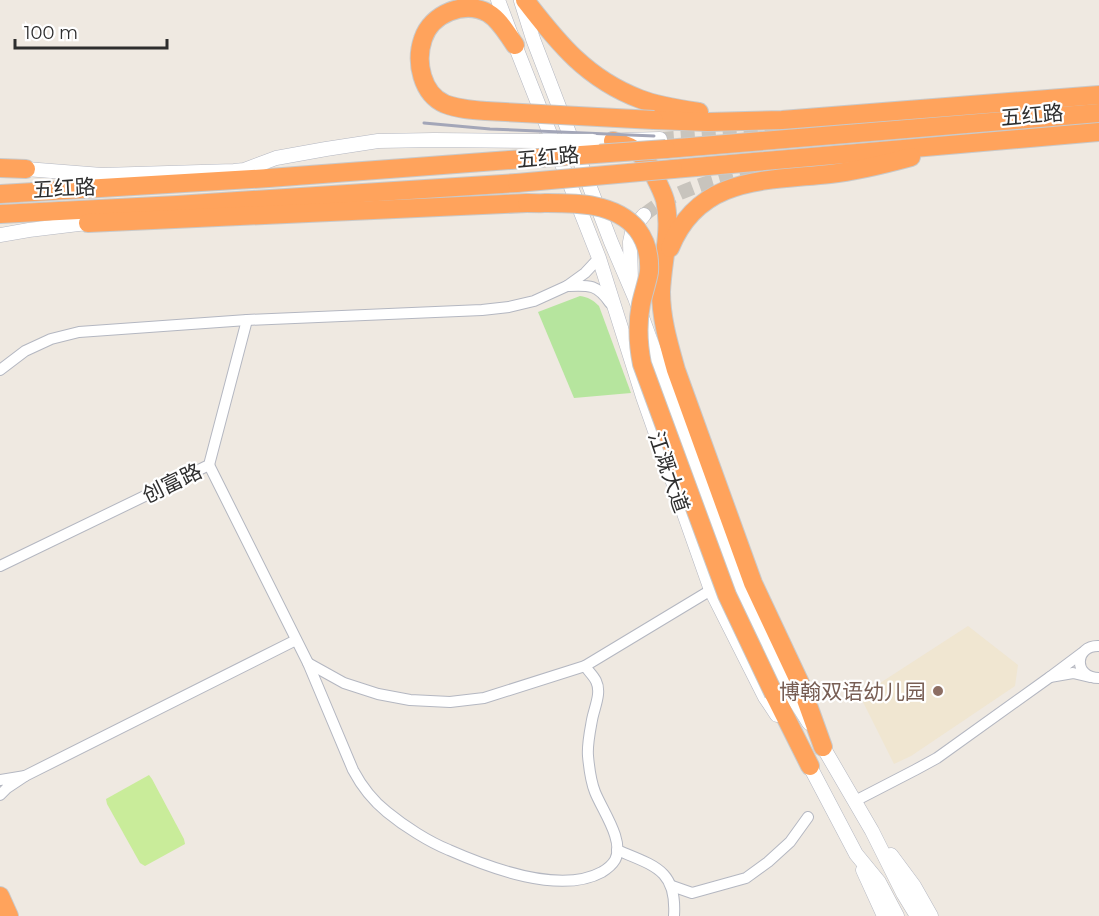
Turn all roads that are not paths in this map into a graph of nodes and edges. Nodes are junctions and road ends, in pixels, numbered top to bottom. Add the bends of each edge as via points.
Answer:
1 (498, 0) edge
2 (523, 0) edge
3 (514, 45) junction
4 (1099, 96) edge
5 (1099, 113) edge
6 (782, 120) junction
7 (1099, 132) edge
8 (613, 141) junction
9 (967, 143) junction
10 (663, 144) junction
11 (0, 168) edge
12 (26, 169) junction
13 (244, 170) junction
14 (0, 172) edge
15 (102, 175) junction
16 (165, 184) junction
17 (0, 194) edge
18 (177, 205) junction
19 (0, 214) edge
20 (257, 215) junction
21 (644, 215) tunnel mouth
22 (28, 221) junction
23 (88, 224) junction
24 (0, 233) edge
25 (599, 258) junction
26 (663, 273) junction
27 (567, 286) junction
28 (632, 292) junction
29 (616, 312) junction
30 (247, 320) junction
31 (0, 370) edge
32 (209, 465) junction
33 (0, 566) edge
34 (711, 590) junction
35 (296, 640) junction
36 (1093, 647) edge
37 (308, 663) junction
38 (585, 666) junction
39 (1050, 677) junction
40 (1096, 678) edge
41 (823, 747) junction
42 (810, 766) junction
43 (25, 776) junction
44 (0, 780) edge
45 (0, 795) edge
46 (855, 801) junction
47 (808, 817) dead end
48 (872, 831) junction
49 (618, 850) junction
50 (856, 854) junction
51 (672, 886) junction
52 (674, 916) edge
53 (884, 916) edge
54 (897, 916) edge
55 (917, 916) edge
56 (931, 916) edge

1 - 3 main road, 江溉大道
2 - 6 highway via 582,66 640,99 713,114
2 - 28 main road, 江溉大道 via 533,39
3 - 6 highway, bridge via 498,20 487,12 458,9 431,25 423,39 422,76 428,90 443,103 462,109 708,122
3 - 25 main road, 江溉大道
4 - 6 highway
5 - 10 highway, 五红路
7 - 9 highway, 五红路
8 - 10 main road
8 - 13 main road, bridge via 378,141 276,158
8 - 26 highway via 643,155 665,198
9 - 18 highway, 五红路, bridge via 517,183
9 - 26 highway via 876,166 770,178 726,190 703,203 679,228
10 - 16 highway, 五红路, bridge via 510,160
11 - 12 highway
12 - 14 main road
12 - 15 main road
13 - 15 main road
13 - 16 highway
15 - 16 highway
16 - 17 highway, 五红路
18 - 20 highway
18 - 22 highway, 五红路
18 - 23 main road
19 - 22 highway, 五红路
20 - 23 highway
20 - 42 highway, bridge via 527,203 592,206 607,209 632,223 649,256 638,339 642,364 727,596
21 - 28 main road via 633,228 630,242
22 - 23 main road
22 - 24 main road
25 - 27 street
25 - 29 main road, 江溉大道
26 - 41 highway via 663,318 676,370 753,583 800,683
27 - 29 street via 596,287
27 - 30 street via 534,301 482,310
28 - 41 main road, 江溉大道 via 742,591 788,689
29 - 34 main road, 江溉大道
30 - 31 street via 79,332 25,351
30 - 32 street, 创富路
32 - 33 street, 创富路
32 - 35 street
34 - 38 street
34 - 42 main road, 江溉大道 via 765,697
35 - 37 street
35 - 43 street
36 - 39 street
36 - 40 street via 1080,664 1085,674
37 - 38 street via 345,683 378,694 450,702 484,698
37 - 49 street via 361,785 404,825 447,849 512,873 545,880 593,877 608,869
38 - 49 street via 597,682 588,755 594,790
39 - 40 street via 1073,673
39 - 46 street via 937,758
41 - 46 main road, 江溉大道
42 - 50 main road, 江溉大道
43 - 44 street
43 - 45 street
46 - 48 main road, 江溉大道
47 - 51 street via 790,842 746,878 692,893
48 - 55 main road, 江溉大道
48 - 56 main road via 914,886
49 - 51 street via 664,874
50 - 53 main road
50 - 54 main road, 江溉大道 via 879,882
51 - 52 street

